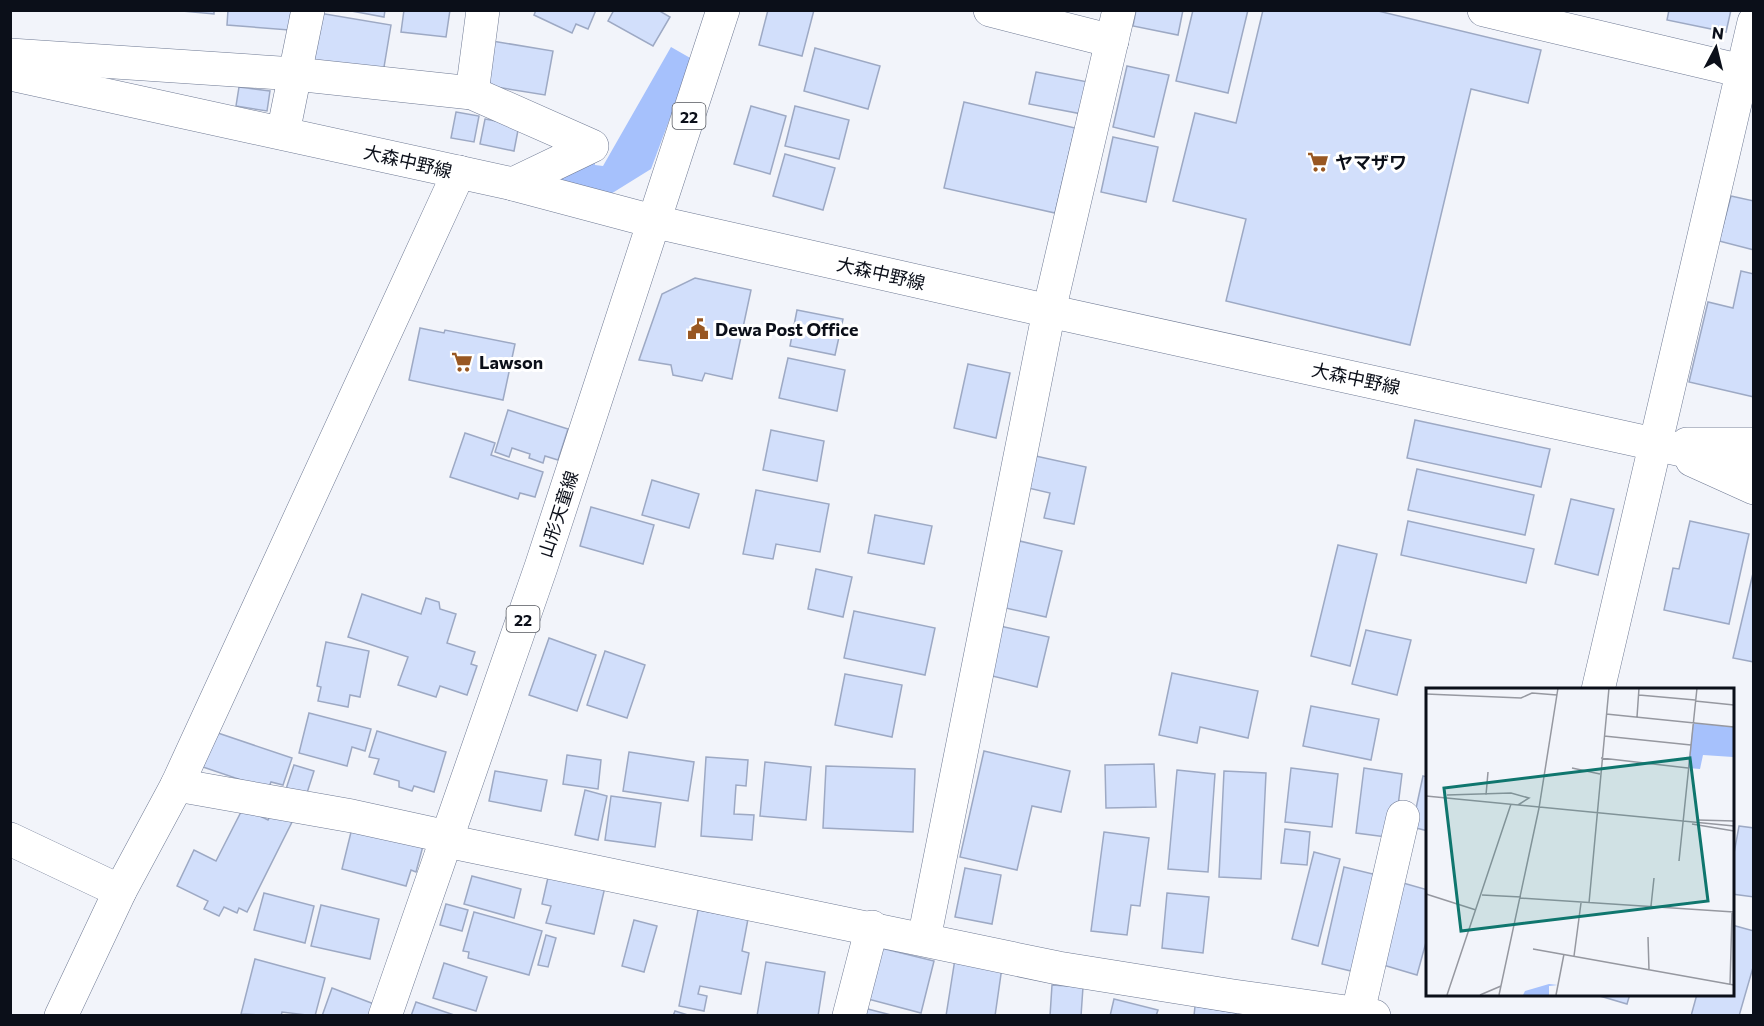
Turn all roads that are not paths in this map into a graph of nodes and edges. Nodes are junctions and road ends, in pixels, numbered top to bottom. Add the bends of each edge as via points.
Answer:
1 (308, 10) edge
2 (483, 10) edge
3 (723, 10) edge
4 (990, 10) edge
5 (1484, 10) edge
6 (1754, 22) edge
7 (1115, 26) edge
8 (10, 55) edge
9 (1742, 71) junction
10 (10, 74) edge
11 (295, 74) junction
12 (472, 93) junction
13 (283, 133) junction
14 (459, 172) junction
15 (513, 184) junction
16 (656, 222) junction
17 (1049, 311) junction
18 (1655, 443) junction
19 (1754, 444) edge
20 (1754, 466) edge
21 (1754, 488) edge
22 (1598, 688) edge
23 (177, 785) junction
24 (1403, 817) dead end
25 (10, 839) edge
26 (447, 839) junction
27 (120, 891) junction
28 (872, 927) junction
29 (924, 939) junction
30 (1366, 1014) edge
31 (61, 1016) edge
32 (385, 1016) edge
33 (849, 1016) edge

1 - 11 street
2 - 12 street
3 - 16 street, 山形天童線 / 22
4 - 7 street
5 - 9 street
6 - 9 street
7 - 17 street
8 - 11 street
9 - 18 street
10 - 13 street, 大森中野線
11 - 12 street
11 - 13 street
12 - 15 street via 592,146
13 - 14 street, 大森中野線
14 - 15 street, 大森中野線
14 - 23 street
15 - 16 street, 大森中野線
16 - 17 street, 大森中野線
16 - 26 street, 山形天童線 / 22
17 - 18 street, 大森中野線
17 - 29 street
18 - 19 street
18 - 20 street, 大森中野線
18 - 21 street
18 - 22 street
23 - 26 street via 352,816
23 - 27 street
24 - 30 street
25 - 27 street
26 - 28 street
26 - 32 street, 山形天童線 / 22
27 - 31 street
28 - 29 street
28 - 33 street
29 - 30 street via 1058,968

